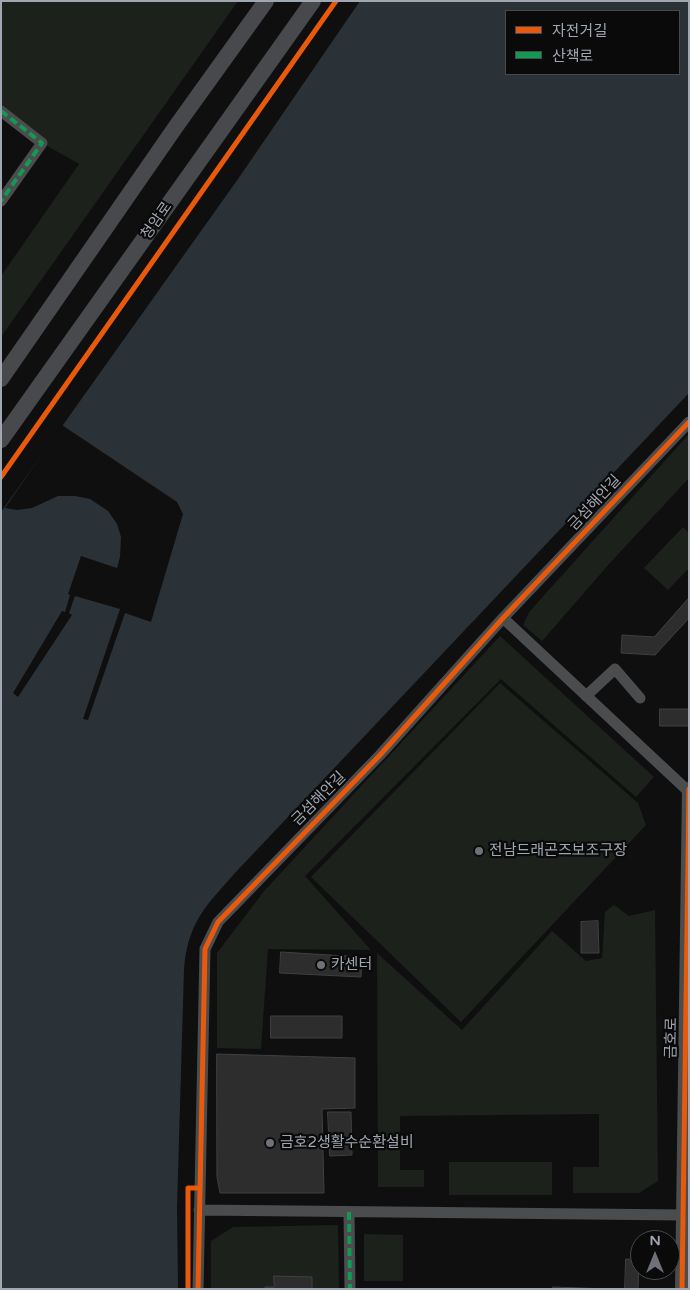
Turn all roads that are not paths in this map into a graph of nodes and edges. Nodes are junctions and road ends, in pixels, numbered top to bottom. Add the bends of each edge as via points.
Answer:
1 (266, 1) edge
2 (313, 1) edge
3 (1, 111) edge
4 (2, 200) edge
5 (1, 379) edge
6 (689, 422) edge
7 (1, 440) edge
8 (503, 618) junction
9 (586, 696) junction
10 (640, 698) dead end
11 (688, 789) edge
12 (687, 1034) edge
13 (199, 1210) junction
14 (349, 1212) junction
15 (683, 1215) junction
16 (198, 1289) edge
17 (350, 1289) edge
18 (682, 1289) edge

1 - 5 main road
2 - 7 main road, 청암로
3 - 4 street via 42,143
6 - 8 street, 금섬해안길
8 - 9 street
8 - 13 street, 금섬해안길 via 380,755 218,922 205,949
9 - 10 street via 615,669
9 - 11 street
11 - 12 street, 금호로
12 - 15 street, 금호로
13 - 14 street
13 - 16 street, 금섬해안길
14 - 15 street
14 - 17 street
15 - 18 street, 금호로

